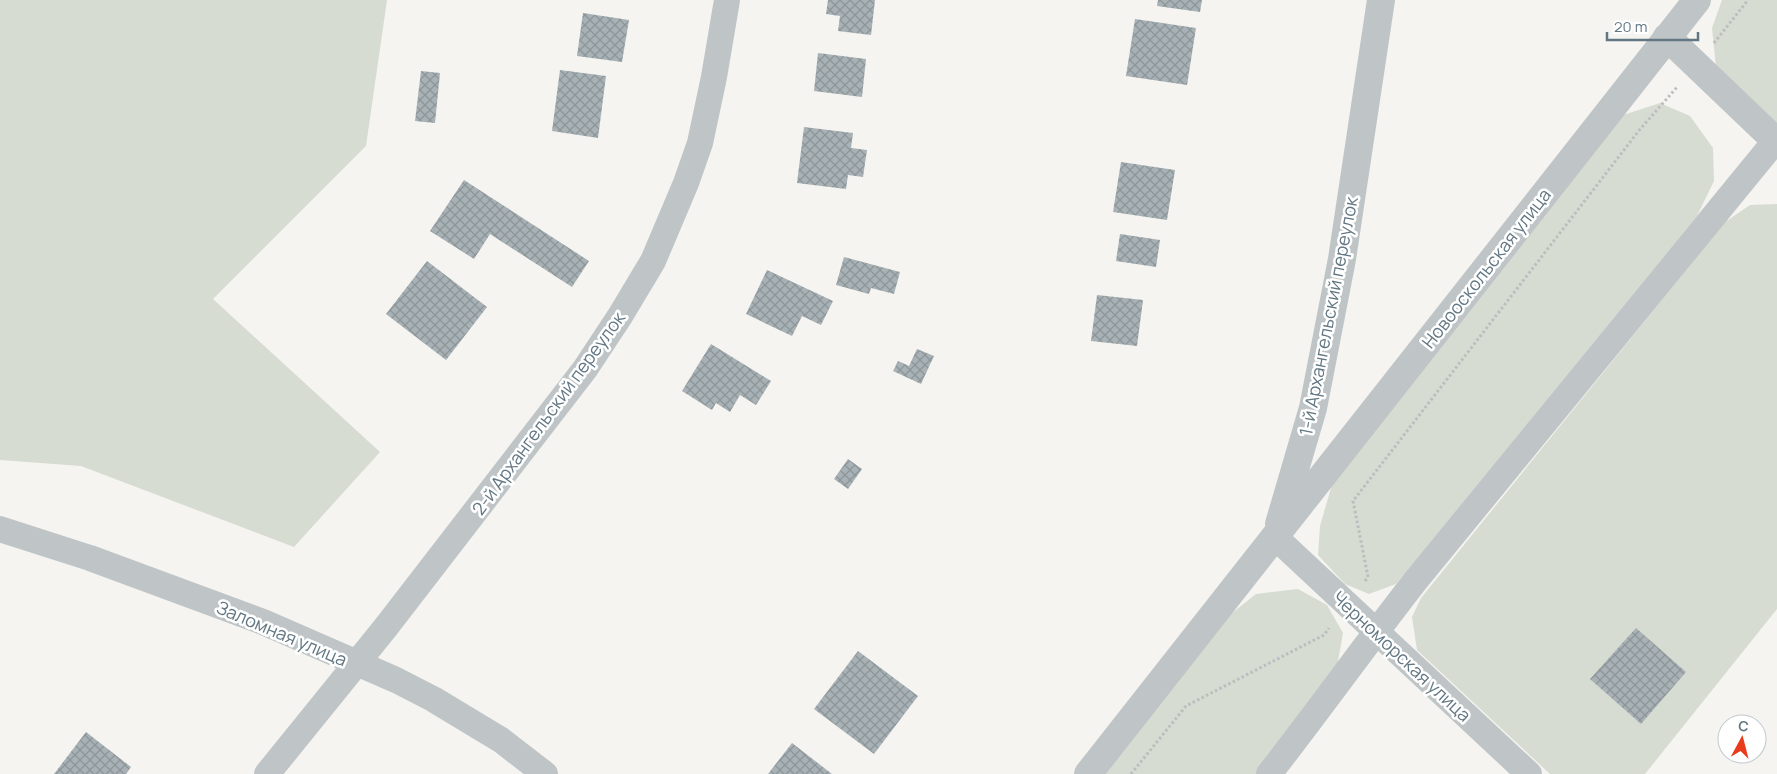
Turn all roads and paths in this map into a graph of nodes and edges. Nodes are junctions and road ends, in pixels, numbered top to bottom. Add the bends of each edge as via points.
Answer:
1 (727, 0) edge
2 (1381, 0) edge
3 (1697, 0) edge
4 (1748, 0) edge
5 (1667, 37) junction
6 (1697, 65) junction
7 (1776, 141) edge
8 (0, 529) edge
9 (1275, 537) junction
10 (1362, 584) dead end
11 (1335, 621) dead end
12 (1376, 631) junction
13 (357, 664) junction
14 (267, 774) edge
15 (545, 774) edge
16 (1088, 774) edge
17 (1131, 774) edge
18 (1269, 774) edge
19 (1530, 774) edge

1 - 13 street, 2-й Архангельский переулок via 700,143 654,262 585,369
2 - 9 street, 1-й Архангельский переулок via 1342,258 1313,408
3 - 5 street, Новооскольская улица
4 - 6 path
5 - 6 street
5 - 9 street, Новооскольская улица
6 - 7 street
6 - 10 path via 1641,128 1353,502 1368,577
7 - 12 street
8 - 13 street, Заломная улица via 90,558 263,622
9 - 12 street, Черноморская улица
9 - 16 street, 1-й Архангельский переулок
11 - 17 path via 1324,635 1186,706
12 - 18 street
12 - 19 street, Черноморская улица
13 - 14 street, 2-й Архангельский переулок
13 - 15 street, Заломная улица via 433,699 501,740

